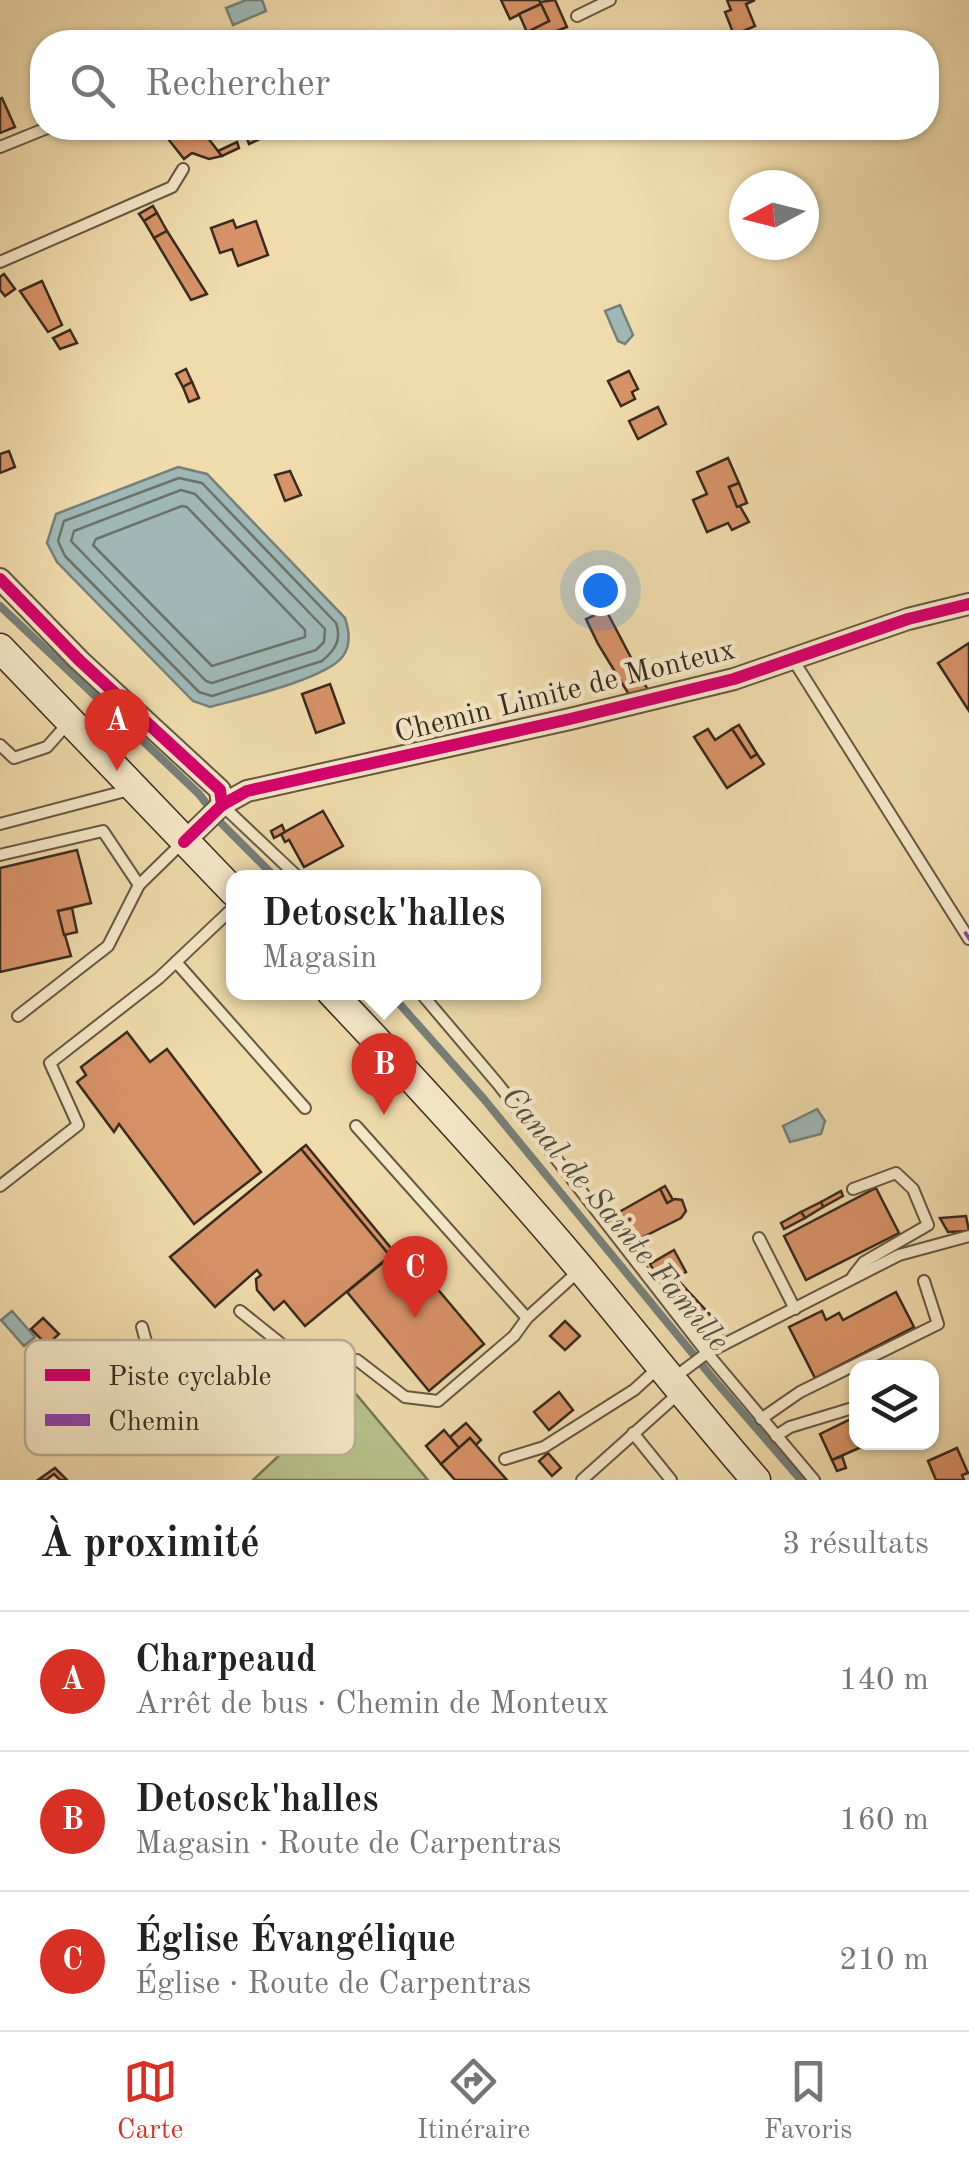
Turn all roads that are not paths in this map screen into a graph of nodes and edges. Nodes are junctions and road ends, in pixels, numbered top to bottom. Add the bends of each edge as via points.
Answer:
1 (610, 0) edge
2 (577, 16) dead end
3 (30, 135) edge
4 (0, 147) edge
5 (183, 170) dead end
6 (0, 262) edge
7 (0, 579) edge
8 (969, 604) edge
9 (0, 648) edge
10 (792, 658) junction
11 (70, 722) junction
12 (0, 745) edge
13 (134, 788) junction
14 (222, 805) junction
15 (0, 824) edge
16 (184, 842) junction
17 (0, 855) edge
18 (290, 870) edge
19 (226, 884) edge
20 (139, 885) junction
21 (226, 915) edge
22 (969, 939) edge
23 (176, 962) junction
24 (339, 1000) edge
25 (427, 1000) edge
26 (18, 1016) dead end
27 (305, 1108) dead end
28 (356, 1126) dead end
29 (0, 1186) edge
30 (853, 1189) dead end
31 (969, 1236) edge
32 (759, 1238) dead end
33 (581, 1269) junction
34 (849, 1281) junction
35 (924, 1281) dead end
36 (794, 1309) junction
37 (240, 1311) dead end
38 (527, 1318) junction
39 (142, 1326) dead end
40 (146, 1340) edge
41 (276, 1340) edge
42 (706, 1354) junction
43 (355, 1360) edge
44 (670, 1380) junction
45 (849, 1409) edge
46 (761, 1418) junction
47 (633, 1433) junction
48 (776, 1436) junction
49 (505, 1458) dead end
50 (582, 1480) edge
51 (672, 1480) edge
52 (756, 1480) edge
53 (814, 1480) edge

1 - 2 lane
3 - 4 lane
5 - 6 lane via 172,187
7 - 14 street via 220,790
8 - 10 street, Chemin Limite de Monteux
9 - 11 main road
10 - 14 street, Chemin Limite de Monteux via 570,719 247,792
10 - 22 lane
11 - 12 lane via 47,747 14,758
11 - 13 main road
13 - 15 lane
13 - 16 main road
14 - 16 street, Chemin Limite de Monteux
14 - 18 lane
16 - 19 main road
16 - 20 lane
17 - 20 lane via 103,831
20 - 26 lane via 108,946
21 - 23 lane
23 - 27 lane
23 - 29 lane via 50,1063 78,1125
24 - 33 main road
25 - 42 lane
28 - 38 lane
30 - 34 lane via 896,1173 913,1189 928,1224 864,1262
31 - 34 lane via 899,1255
32 - 36 lane
33 - 38 lane
33 - 44 main road
34 - 36 lane
35 - 46 lane via 938,1324
36 - 42 lane
37 - 41 lane
38 - 43 lane via 438,1401 404,1397
39 - 40 lane
42 - 44 lane
42 - 46 lane
44 - 47 lane
44 - 49 lane via 634,1390 544,1447
44 - 52 main road
45 - 48 lane
46 - 48 lane
47 - 50 lane
47 - 51 lane
48 - 53 lane

